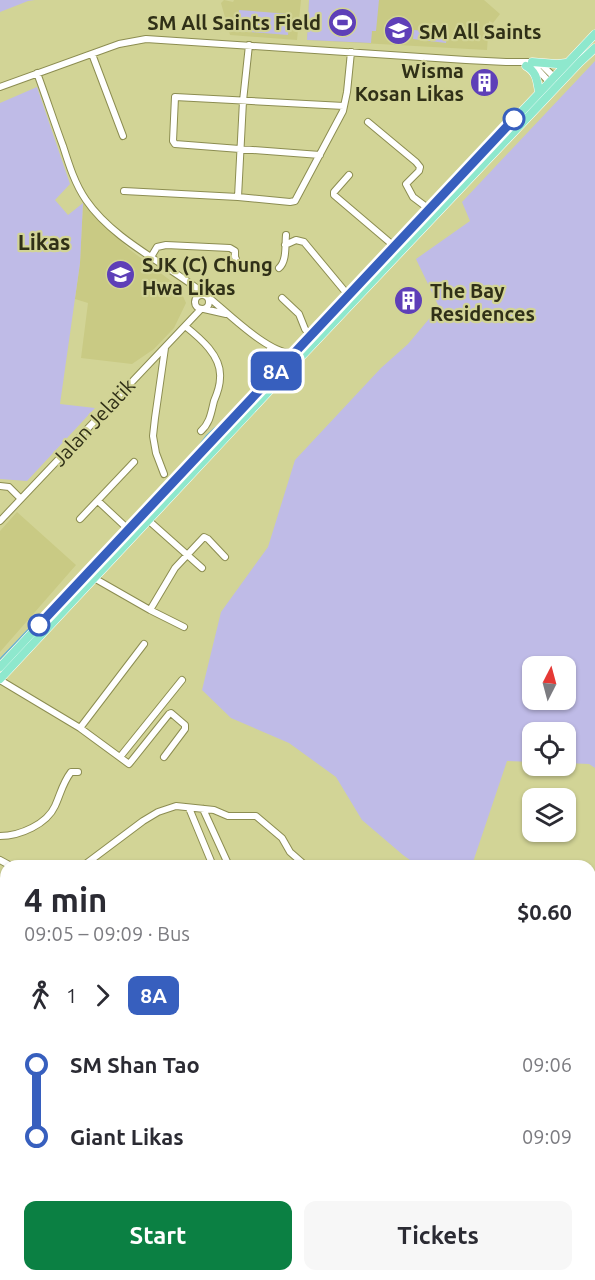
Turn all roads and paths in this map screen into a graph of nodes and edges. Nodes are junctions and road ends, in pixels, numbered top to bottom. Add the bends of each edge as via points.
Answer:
1 (595, 34) edge
2 (249, 45) junction
3 (595, 48) edge
4 (351, 52) junction
5 (92, 54) junction
6 (567, 62) junction
7 (529, 64) junction
8 (37, 73) junction
9 (554, 82) junction
10 (0, 87) edge
11 (539, 92) junction
12 (243, 101) junction
13 (344, 106) junction
14 (368, 122) dead end
15 (123, 136) dead end
16 (241, 148) junction
17 (320, 155) junction
18 (469, 172) junction
19 (349, 174) dead end
20 (124, 191) dead end
21 (238, 197) junction
22 (429, 209) junction
23 (286, 235) dead end
24 (285, 245) junction
25 (394, 246) junction
26 (151, 257) junction
27 (236, 259) dead end
28 (279, 268) dead end
29 (186, 282) junction
30 (346, 293) junction
31 (207, 296) junction
32 (282, 298) dead end
33 (199, 306) junction
34 (229, 316) junction
35 (186, 325) junction
36 (310, 335) junction
37 (263, 341) junction
38 (165, 346) junction
39 (296, 356) junction
40 (279, 368) junction
41 (201, 431) dead end
42 (134, 462) dead end
43 (164, 474) dead end
44 (0, 486) edge
45 (21, 499) junction
46 (98, 501) junction
47 (151, 517) junction
48 (80, 519) dead end
49 (0, 521) edge
50 (129, 529) junction
51 (187, 556) junction
52 (225, 557) dead end
53 (202, 568) dead end
54 (94, 578) junction
55 (150, 610) junction
56 (184, 627) dead end
57 (144, 644) dead end
58 (0, 667) edge
59 (0, 678) edge
60 (182, 680) dead end
61 (80, 728) junction
62 (120, 757) junction
63 (164, 757) dead end
64 (78, 772) dead end
65 (189, 808) junction
66 (203, 809) junction
67 (0, 836) edge
68 (225, 859) edge
69 (91, 860) edge
70 (212, 860) edge
71 (299, 860) edge

1 - 6 main road
2 - 4 street
2 - 5 street via 146,39
2 - 12 street
3 - 9 main road
4 - 7 street
4 - 13 street
5 - 8 street
5 - 15 street
6 - 7 main road
6 - 9 main road
7 - 9 street via 543,66
7 - 11 main road
8 - 10 street
8 - 26 street via 85,200 113,230
9 - 11 main road
9 - 18 main road
11 - 18 main road
12 - 13 street
12 - 16 street
12 - 16 street via 176,97 173,143
13 - 17 street
14 - 22 street via 420,167 406,184 413,197
16 - 17 street
16 - 21 street
17 - 21 street via 295,201
18 - 22 main road
18 - 39 main road
19 - 25 street via 334,195
20 - 21 street
22 - 25 main road
23 - 24 street
24 - 28 street
24 - 30 street via 296,240 304,242
25 - 30 main road
26 - 27 street via 157,248 166,245 230,248
26 - 29 street
29 - 31 street
29 - 33 street
30 - 36 main road
31 - 33 street via 208,306
31 - 33 street via 196,297
31 - 34 street
32 - 36 street via 299,314
33 - 34 street
33 - 35 street, Jalan Jelatik
34 - 37 street
35 - 38 street, Jalan Jelatik
35 - 41 street via 207,346 220,369 210,419
36 - 39 main road
37 - 39 street
37 - 40 street
38 - 43 street via 153,436
38 - 45 street, Jalan Jelatik
39 - 40 main road via 286,369
39 - 47 main road
40 - 50 main road
42 - 46 street
44 - 45 street via 9,488
45 - 49 street, Jalan Jelatik
46 - 48 street
46 - 50 street
47 - 50 main road via 148,515
47 - 51 street
47 - 54 main road
50 - 58 main road
51 - 52 street via 206,537
51 - 53 street
51 - 55 street via 175,568
54 - 55 street
54 - 59 main road
55 - 56 street
57 - 61 street
59 - 61 street
60 - 62 street
61 - 62 street
62 - 63 street via 129,764 171,713 185,729
64 - 67 street via 71,772 65,780 47,819 26,830
65 - 66 street
65 - 69 street via 176,806 158,812
65 - 70 street
66 - 68 street
66 - 71 street via 228,816 256,816 282,838

